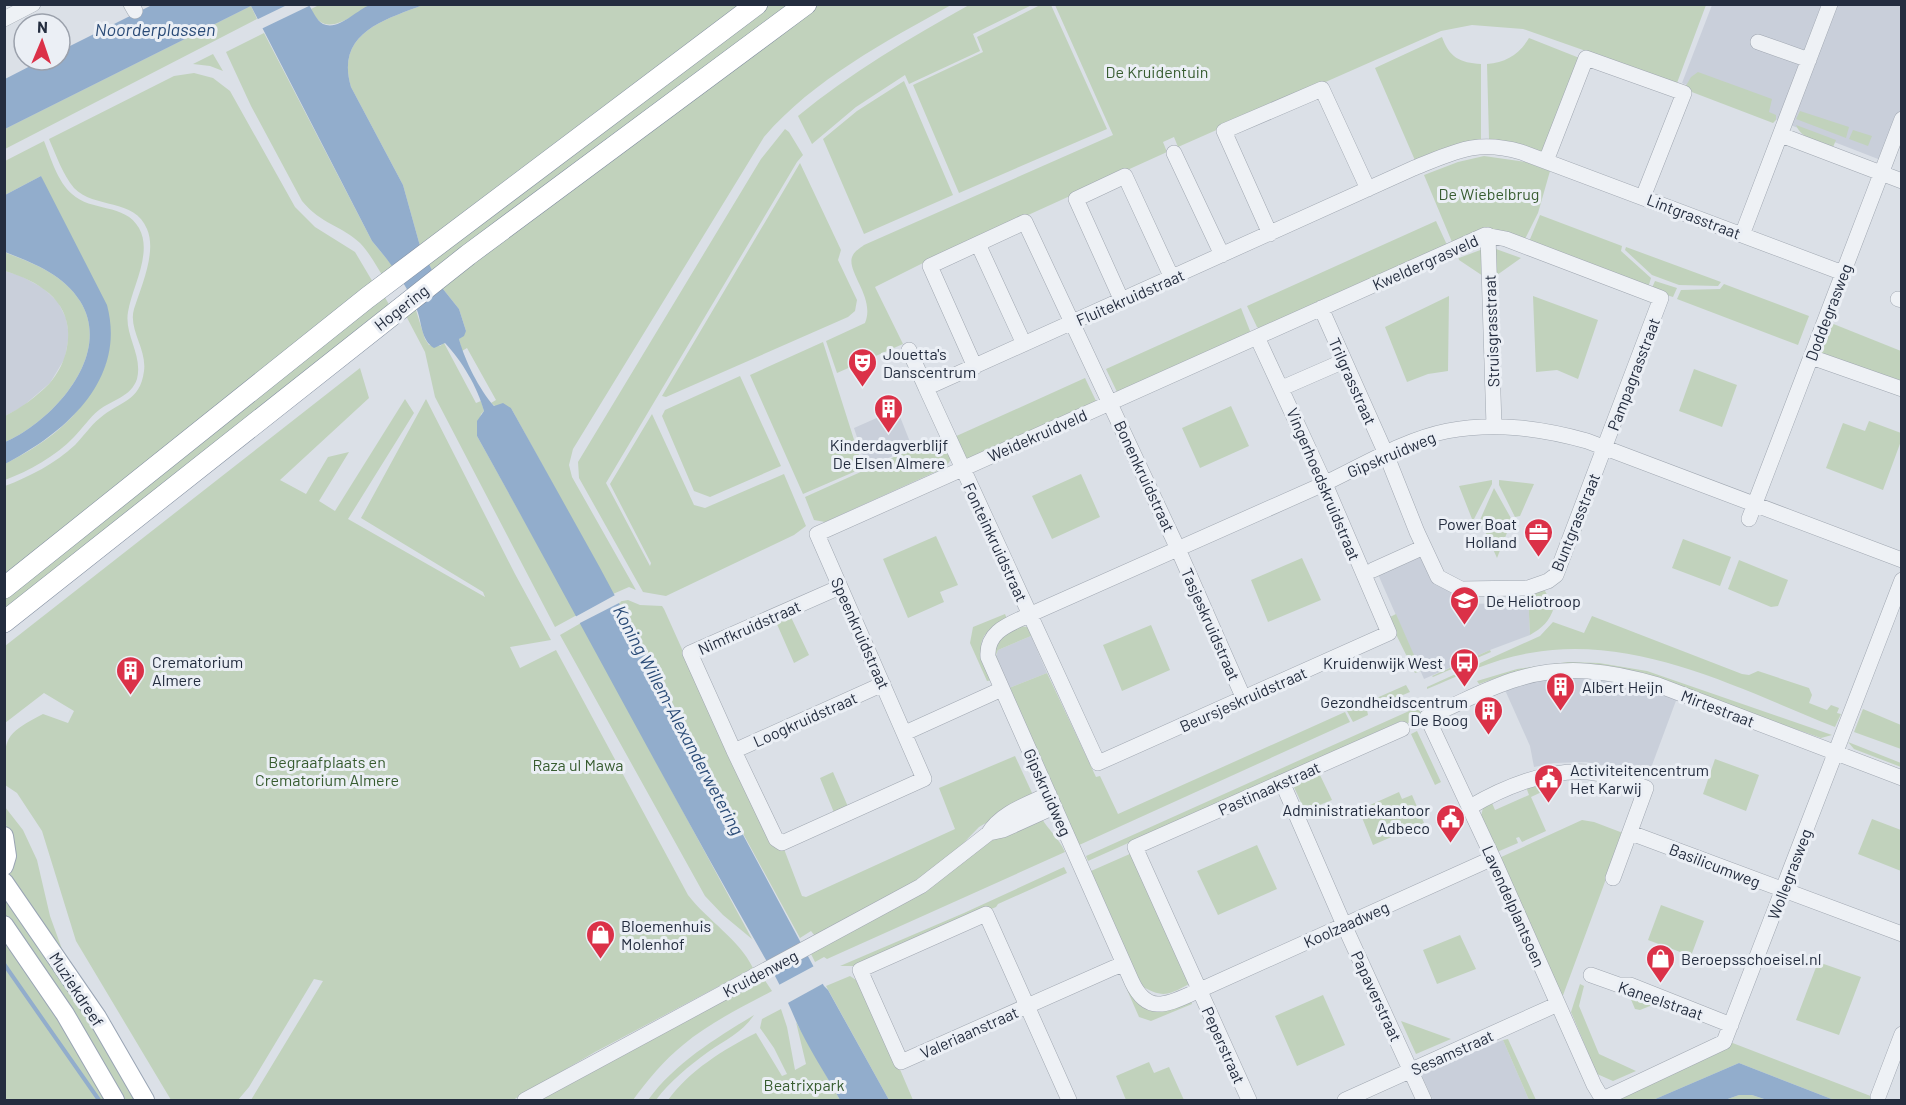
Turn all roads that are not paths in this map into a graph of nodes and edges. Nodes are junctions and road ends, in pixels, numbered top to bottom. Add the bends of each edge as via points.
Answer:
1 (33, 4) edge
2 (756, 4) edge
3 (806, 4) edge
4 (1830, 4) edge
5 (4, 19) edge
6 (1758, 42) dead end
7 (1809, 60) junction
8 (1902, 119) edge
9 (1781, 135) junction
10 (1174, 153) dead end
11 (1546, 161) junction
12 (1414, 168) joint
13 (1881, 174) junction
14 (1902, 181) edge
15 (1368, 189) junction
16 (1643, 197) junction
17 (1270, 234) junction
18 (1742, 235) junction
19 (1488, 236) junction
20 (978, 244) junction
21 (1222, 255) junction
22 (1843, 273) junction
23 (1172, 278) junction
24 (1122, 301) junction
25 (1660, 302) joint
26 (1321, 308) junction
27 (1074, 322) junction
28 (1257, 337) junction
29 (1024, 344) junction
30 (909, 350) dead end
31 (1811, 357) junction
32 (1344, 361) junction
33 (975, 367) junction
34 (926, 388) junction
35 (1282, 388) junction
36 (1902, 389) edge
37 (1111, 403) junction
38 (1494, 426) junction
39 (1605, 447) junction
40 (1386, 454) junction
41 (962, 468) junction
42 (1325, 484) junction
43 (1752, 512) junction
44 (817, 534) joint
45 (1421, 548) junction
46 (1178, 549) junction
47 (1902, 561) edge
48 (1373, 570) dead end
49 (1902, 580) edge
50 (840, 587) junction
51 (4, 588) edge
52 (1029, 615) junction
53 (4, 622) edge
54 (1389, 633) joint
55 (883, 684) junction
56 (1002, 689) junction
57 (1244, 699) junction
58 (1427, 717) joint
59 (1402, 729) dead end
60 (904, 733) junction
61 (734, 751) junction
62 (1835, 752) junction
63 (1902, 778) edge
64 (924, 779) joint
65 (1282, 782) junction
66 (1052, 801) junction
67 (1470, 807) junction
68 (1631, 833) junction
69 (4, 836) edge
70 (1076, 854) joint
71 (1493, 858) junction
72 (4, 866) edge
73 (1613, 878) dead end
74 (4, 882) edge
75 (1783, 891) junction
76 (1344, 924) junction
77 (4, 925) edge
78 (1902, 934) edge
79 (1124, 964) junction
80 (1591, 975) dead end
81 (1200, 990) junction
82 (1558, 1004) junction
83 (1028, 1006) junction
84 (1731, 1025) junction
85 (1902, 1034) edge
86 (1411, 1071) junction
87 (1362, 1097) edge
88 (1878, 1097) dead end
89 (1603, 1100) edge
90 (115, 1101) edge
91 (144, 1101) edge
92 (525, 1101) edge
93 (1069, 1101) edge
94 (1249, 1101) edge
95 (1345, 1101) edge
96 (1424, 1101) edge

1 - 5 street
2 - 51 highway, Hogering via 367,298
3 - 53 highway, Hogering via 468,255
4 - 7 street
6 - 7 street
7 - 9 street
8 - 13 street, Doddegrasweg
9 - 13 street
9 - 18 street
10 - 21 street
11 - 12 street, Lintgrasstraat via 1485,145
11 - 16 street, Lintgrasstraat
11 - 16 street via 1586,58 1684,93
12 - 15 street, Fluitekruidstraat
13 - 14 street
13 - 22 street, Doddegrasweg
15 - 17 street, Fluitekruidstraat
15 - 17 street via 1322,89 1224,131
16 - 18 street, Lintgrasstraat
17 - 21 street, Fluitekruidstraat
18 - 22 street, Lintgrasstraat
19 - 25 street, Kweldergrasveld via 1506,239 1661,298
19 - 26 street, Kweldergrasveld
19 - 38 street, Struisgrasstraat
20 - 27 street, Bonenkruidstraat via 1026,222
20 - 29 street
20 - 33 street via 930,266
21 - 23 street, Fluitekruidstraat
22 - 31 street, Doddegrasweg
23 - 24 street, Fluitekruidstraat
23 - 24 street via 1125,176 1076,199
24 - 27 street, Fluitekruidstraat
25 - 39 street, Pampagrasstraat
26 - 28 street, Kweldergrasveld
26 - 32 street, Trilgrasstraat
27 - 29 street, Fluitekruidstraat
27 - 37 street, Bonenkruidstraat
28 - 35 street, Vingerhoedskruidstraat
28 - 37 street, Weidekruidveld
29 - 33 street, Fluitekruidstraat
30 - 34 street
31 - 36 street
31 - 43 street, Doddegrasweg
32 - 35 street
32 - 40 street, Trilgrasstraat
33 - 34 street, Fluitekruidstraat
34 - 41 street
35 - 42 street, Vingerhoedskruidstraat
37 - 41 street, Weidekruidveld
37 - 46 street, Bonenkruidstraat
38 - 39 street, Gipskruidweg via 1527,427
38 - 40 street, Gipskruidweg via 1430,435
39 - 43 street, Gipskruidweg
39 - 45 street, Buntgrasstraat via 1556,575 1548,581 1528,588 1461,589 1441,580
40 - 42 street, Gipskruidweg
40 - 45 street, Trilgrasstraat
41 - 44 street, Weidekruidveld
41 - 52 street, Fonteinkruidstraat
42 - 46 street, Gipskruidweg
42 - 54 street, Vingerhoedskruidstraat
43 - 47 street, Gipskruidweg
44 - 50 street, Speenkruidstraat
45 - 48 street
46 - 52 street, Gipskruidweg
46 - 57 street, Tasjeskruidstraat
49 - 62 street, Wollegrasweg
50 - 55 street, Speenkruidstraat
50 - 61 street, Nimfkruidstraat via 690,653
52 - 56 street, Gipskruidweg via 1000,629 990,641 988,657
52 - 57 street, Beursjeskruidstraat via 1098,763
54 - 57 street, Beursjeskruidstraat
55 - 60 street, Speenkruidstraat
55 - 61 street, Loogkruidstraat
56 - 60 street
56 - 66 street, Gipskruidweg
58 - 62 street, Mirtestraat via 1517,679 1549,672 1591,671 1658,685
58 - 67 street, Lavendelplantsoen
59 - 65 street, Pastinaakstraat
60 - 64 street, Speenkruidstraat
61 - 64 street, Loogkruidstraat via 776,839 782,843
62 - 63 street, Mirtestraat
62 - 75 street, Wollegrasweg
65 - 76 street, Papaverstraat
65 - 81 street, Pastinaakstraat via 1135,847
66 - 70 street, Gipskruidweg
66 - 92 street, Kruidenweg via 1003,817 989,833 921,886
67 - 68 street via 1533,779 1560,773 1598,774 1646,788
67 - 71 street, Lavendelplantsoen
68 - 73 street
68 - 75 street, Basilicumweg
69 - 72 main road
70 - 79 street, Koolzaadweg
71 - 76 street, Koolzaadweg
71 - 82 street, Lavendelplantsoen
74 - 91 main road, Muziekdreef via 97,1017
75 - 78 street, Basilicumweg
75 - 84 street, Wollegrasweg
76 - 81 street, Koolzaadweg
76 - 86 street, Papaverstraat
77 - 90 main road, Muziekdreef via 64,1014
79 - 81 street, Koolzaadweg via 1142,998 1154,1005
79 - 83 street, Valeriaanstraat
80 - 84 street, Kaneelstraat
81 - 94 street, Peperstraat
82 - 86 street, Sesamstraat
82 - 89 street, Lavendelplantsoen
83 - 83 street, Valeriaanstraat via 901,1062 860,970 986,914
83 - 93 street
84 - 89 street, Wollegrasweg via 1724,1042
85 - 88 street
86 - 87 street, Sesamstraat
86 - 96 street, Papaverstraat
87 - 95 street, Sesamstraat

